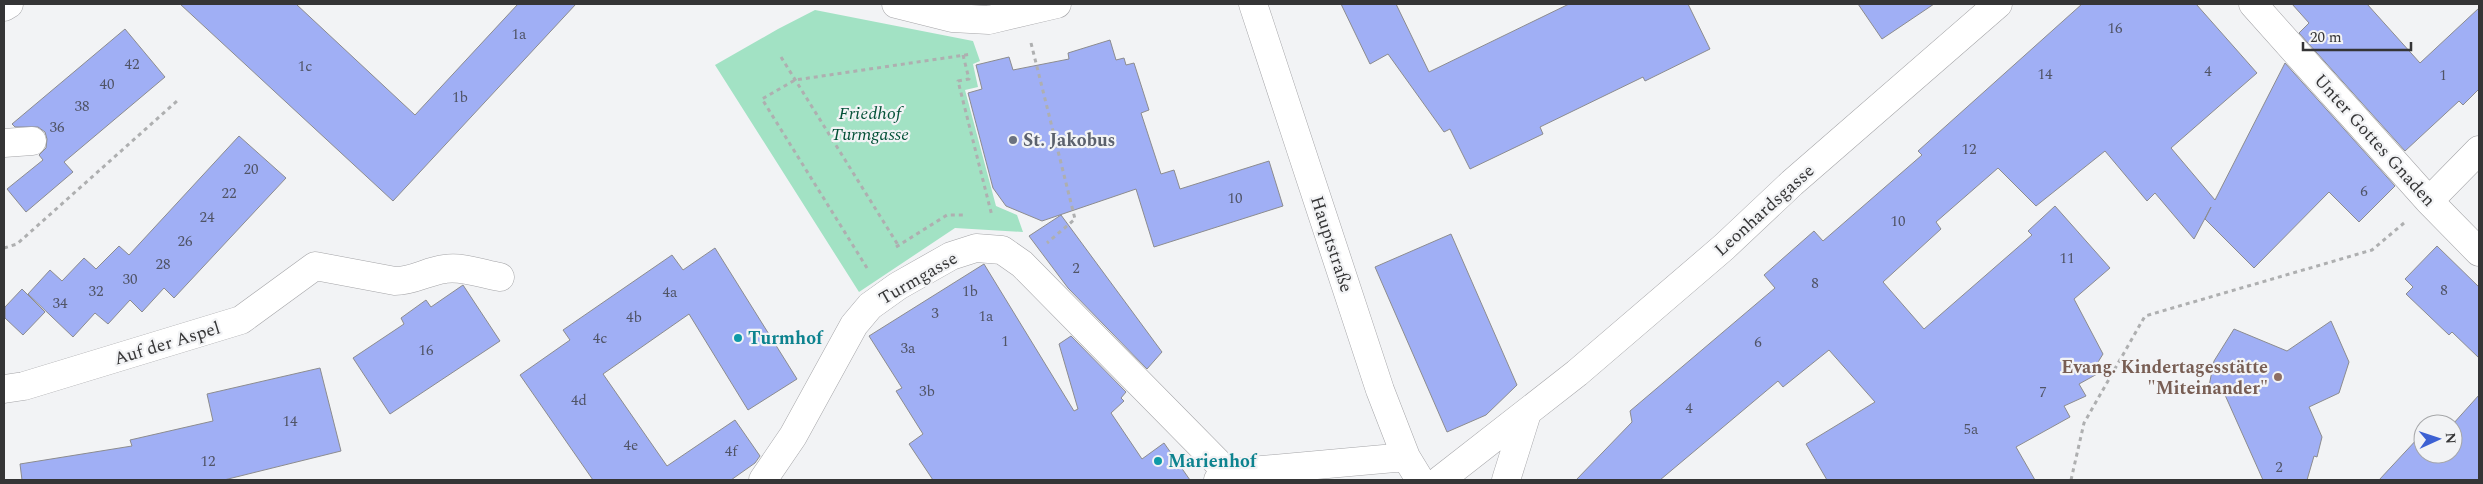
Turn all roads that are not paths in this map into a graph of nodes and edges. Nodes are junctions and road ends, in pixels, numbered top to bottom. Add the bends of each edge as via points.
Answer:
1 (9, 4) edge
2 (896, 4) edge
3 (1057, 4) edge
4 (1253, 4) edge
5 (1998, 4) edge
6 (2253, 4) edge
7 (4, 7) edge
8 (32, 141) dead end
9 (4, 143) edge
10 (2479, 150) edge
11 (2429, 201) junction
12 (2479, 252) edge
13 (500, 277) dead end
14 (4, 389) edge
15 (1527, 413) junction
16 (1406, 457) junction
17 (1223, 477) edge
18 (763, 480) edge
19 (1420, 480) edge
20 (1440, 480) edge
21 (1506, 480) edge

1 - 7 street
2 - 3 street via 952,18 989,20
4 - 16 street, Hauptstraße via 1380,390
5 - 15 street, Leonhardsgasse via 1792,183 1724,247
6 - 11 street, Unter Gottes Gnaden
8 - 9 street
10 - 11 street
11 - 12 street, Unter Gottes Gnaden
13 - 14 street, Auf der Aspel via 455,268 408,281 395,281 315,266 241,320 24,386
15 - 20 street, Leonhardsgasse
15 - 21 street
16 - 17 street
16 - 19 street, Hauptstraße
17 - 18 street, Turmgasse via 1022,264 1002,250 976,248 951,256 870,306 854,326 800,440

